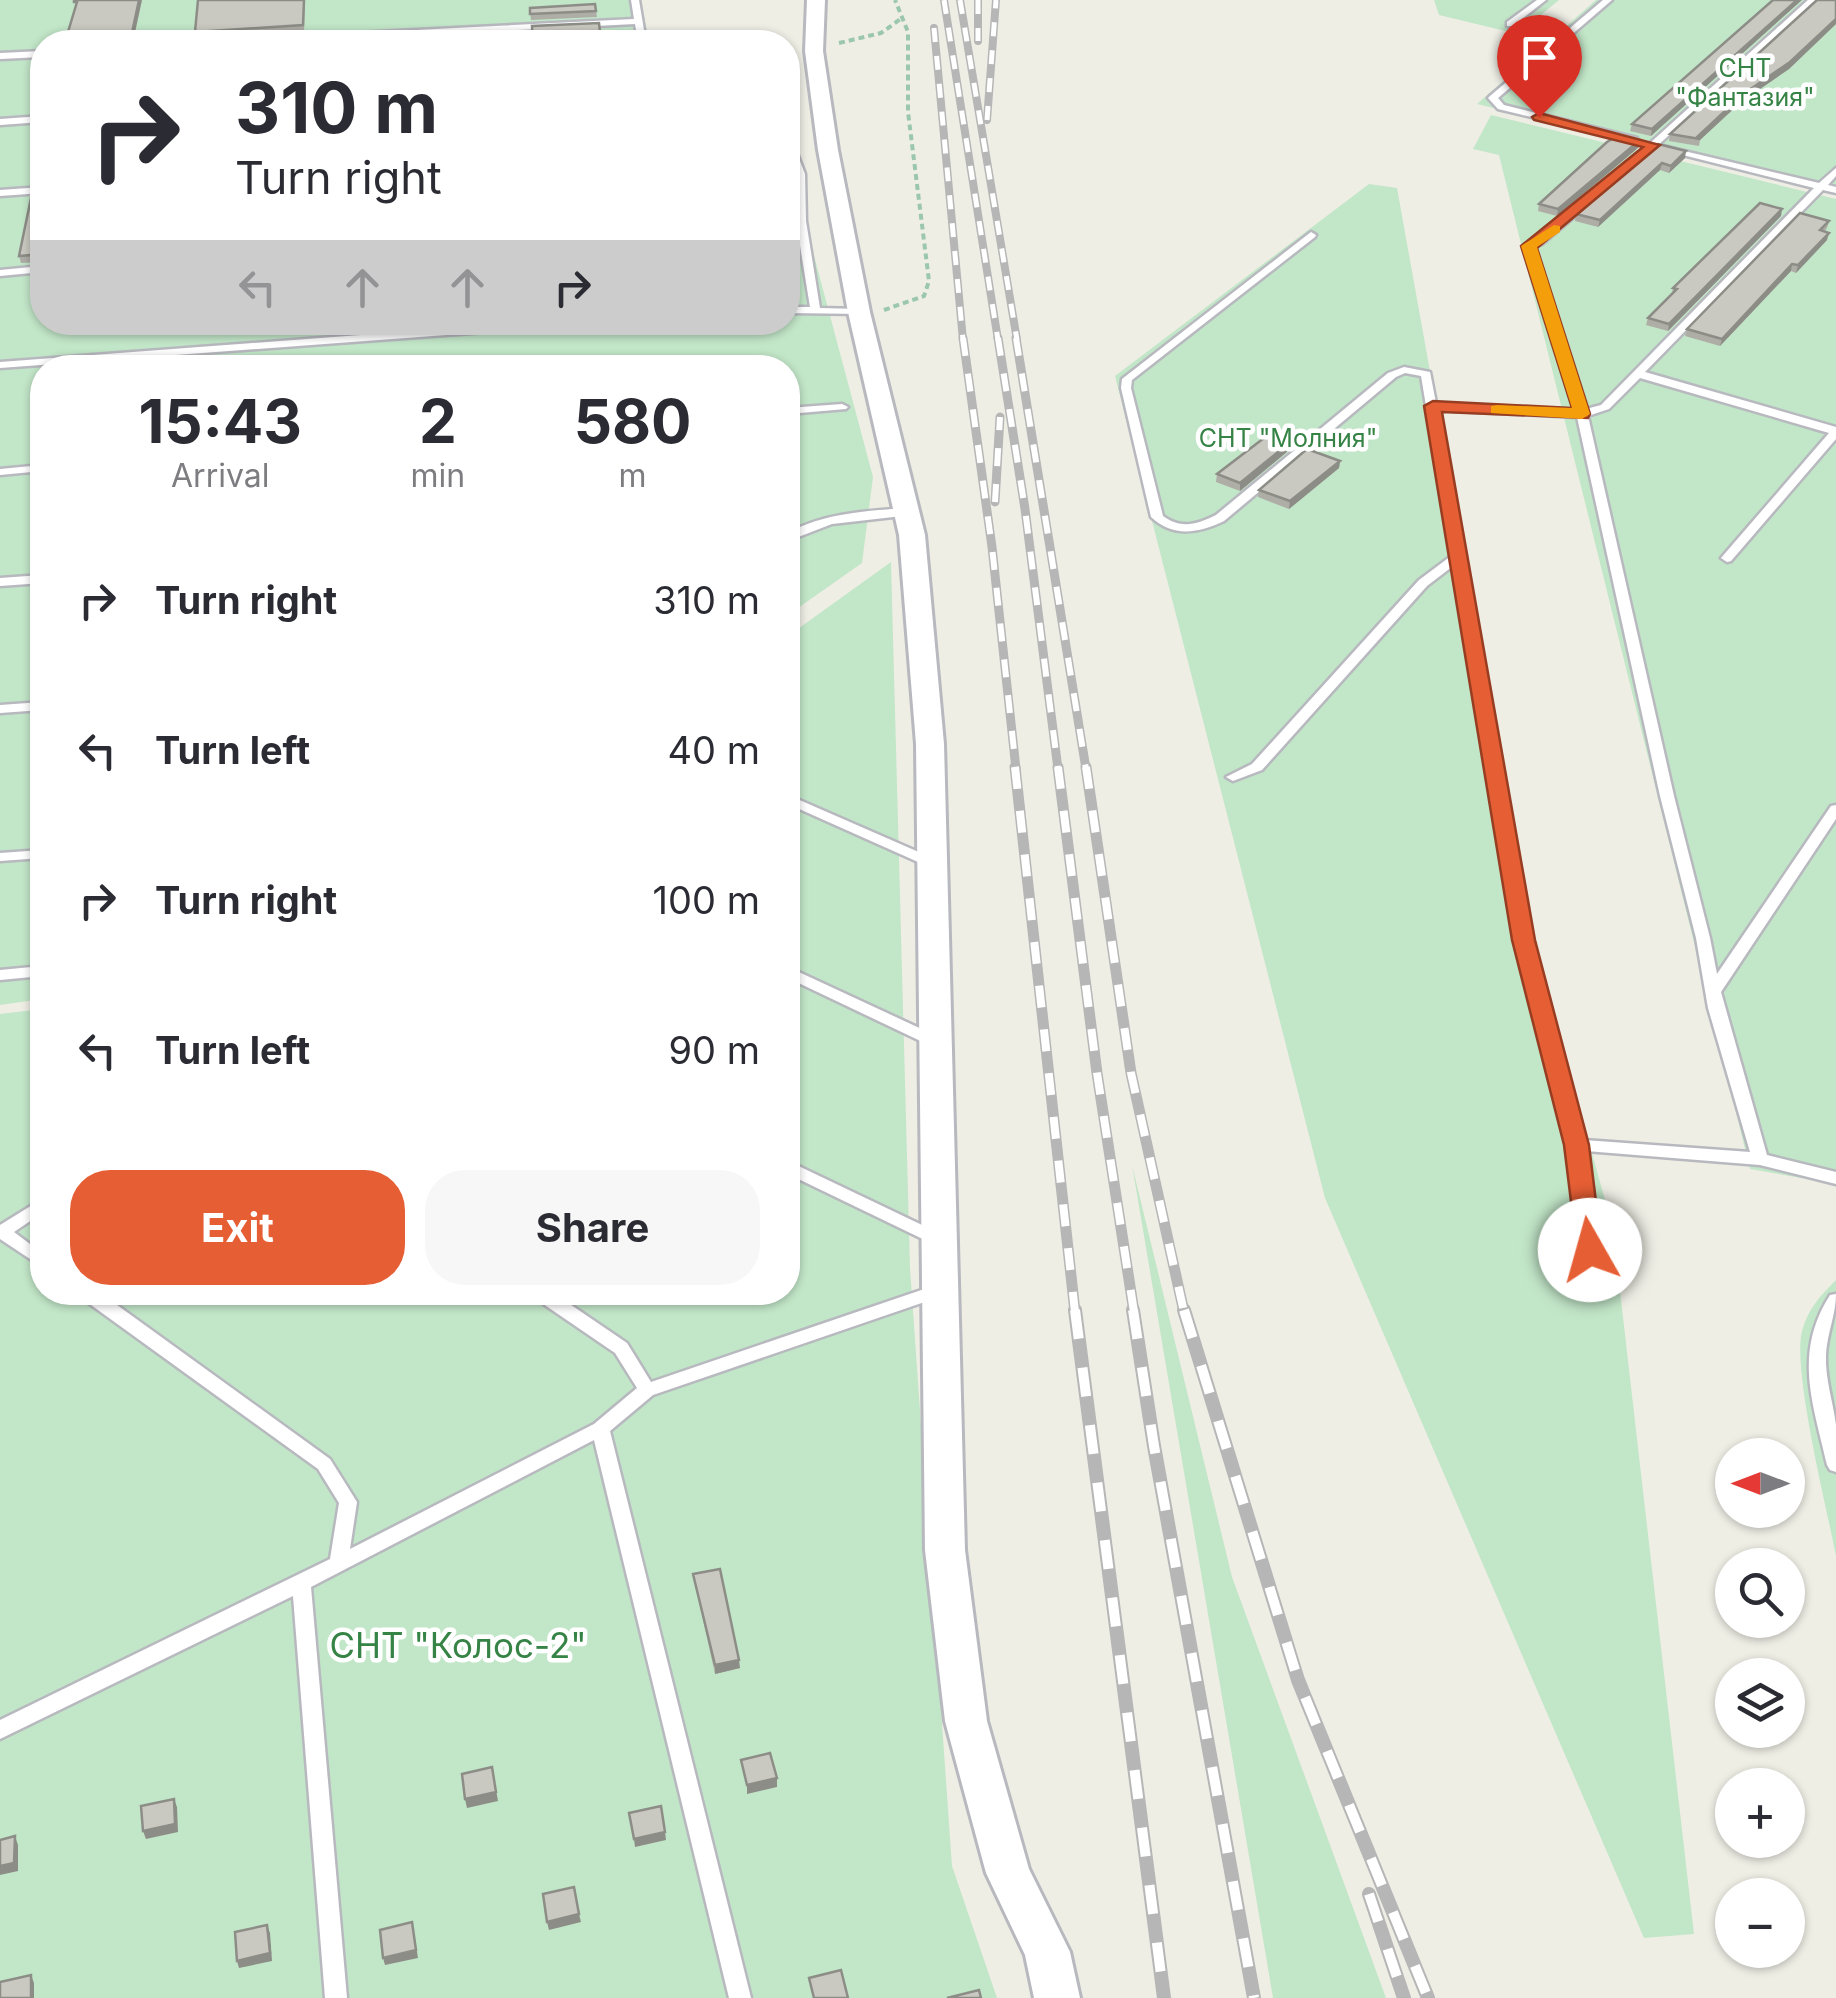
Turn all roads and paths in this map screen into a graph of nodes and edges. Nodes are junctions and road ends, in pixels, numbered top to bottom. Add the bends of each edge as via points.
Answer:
1 (635, 0) edge
2 (816, 0) edge
3 (895, 0) edge
4 (1542, 0) edge
5 (1608, 0) edge
6 (1813, 0) edge
7 (902, 18) junction
8 (639, 22) junction
9 (1510, 24) dead end
10 (478, 30) edge
11 (640, 30) edge
12 (814, 50) junction
13 (30, 55) edge
14 (0, 56) edge
15 (30, 120) edge
16 (0, 122) edge
17 (1653, 145) junction
18 (1836, 172) edge
19 (800, 174) edge
20 (1822, 186) junction
21 (1836, 190) edge
22 (30, 191) edge
23 (0, 193) edge
24 (802, 220) joint
25 (1311, 235) dead end
26 (30, 270) edge
27 (0, 273) edge
28 (815, 309) junction
29 (800, 310) edge
30 (859, 312) junction
31 (410, 335) edge
32 (146, 355) edge
33 (30, 364) edge
34 (0, 366) edge
35 (1639, 374) junction
36 (1433, 406) junction
37 (842, 407) dead end
38 (800, 410) edge
39 (1582, 414) junction
40 (1836, 432) edge
41 (30, 469) edge
42 (0, 472) edge
43 (907, 512) junction
44 (800, 530) edge
45 (1456, 558) junction
46 (1727, 558) dead end
47 (30, 580) edge
48 (0, 582) edge
49 (30, 707) edge
50 (0, 709) edge
51 (1233, 778) dead end
52 (800, 803) edge
53 (1836, 810) edge
54 (30, 855) edge
55 (0, 857) edge
56 (932, 863) junction
57 (30, 972) edge
58 (0, 975) edge
59 (800, 978) edge
60 (1713, 992) junction
61 (936, 1042) junction
62 (1576, 1145) junction
63 (1760, 1159) junction
64 (800, 1172) edge
65 (1836, 1178) edge
66 (30, 1214) edge
67 (1, 1232) edge
68 (940, 1240) junction
69 (1590, 1250) dead end
70 (30, 1253) edge
71 (941, 1289) junction
72 (1836, 1300) edge
73 (104, 1305) edge
74 (558, 1305) edge
75 (647, 1390) junction
76 (600, 1429) junction
77 (1836, 1465) edge
78 (338, 1564) junction
79 (301, 1581) junction
80 (0, 1730) edge
81 (336, 1998) edge
82 (740, 1998) edge
83 (1057, 1998) edge

1 - 8 lane
2 - 12 street
3 - 7 path
4 - 9 lane
5 - 17 lane via 1494,103
6 - 17 lane
7 - 12 path via 881,33
7 - 30 path via 930,281 924,296 907,304
8 - 10 lane
8 - 11 lane
12 - 30 street
13 - 14 lane
15 - 16 lane
17 - 20 lane
17 - 39 lane via 1529,246
18 - 20 lane
19 - 24 lane
20 - 21 lane
20 - 35 lane
22 - 23 lane
24 - 28 lane
25 - 36 lane via 1127,379 1157,517 1184,529 1220,518 1404,370 1426,374
26 - 27 lane
28 - 29 lane
28 - 30 lane
30 - 43 street
31 - 32 lane
33 - 34 lane
35 - 39 lane via 1605,407
35 - 40 lane
36 - 39 lane
36 - 45 lane
37 - 38 lane
39 - 60 lane
40 - 46 lane
41 - 42 lane
43 - 44 lane
43 - 56 street via 930,744
45 - 51 lane via 1423,582 1256,767
45 - 62 lane via 1524,940
47 - 48 lane
49 - 50 lane
52 - 56 lane
53 - 60 lane
54 - 55 lane
56 - 61 street
57 - 58 lane
59 - 61 lane
60 - 63 lane
61 - 68 street
62 - 63 lane
62 - 69 lane
63 - 65 lane
64 - 68 lane
66 - 67 lane
67 - 70 lane
68 - 71 street
71 - 75 lane
71 - 83 street via 945,1550 966,1720 1008,1873 1047,1952
72 - 77 lane via 1823,1315 1818,1376
73 - 78 lane via 324,1464 348,1502
74 - 75 lane via 621,1348
75 - 76 lane
76 - 78 lane
76 - 82 lane
78 - 79 lane
79 - 80 lane
79 - 81 lane

